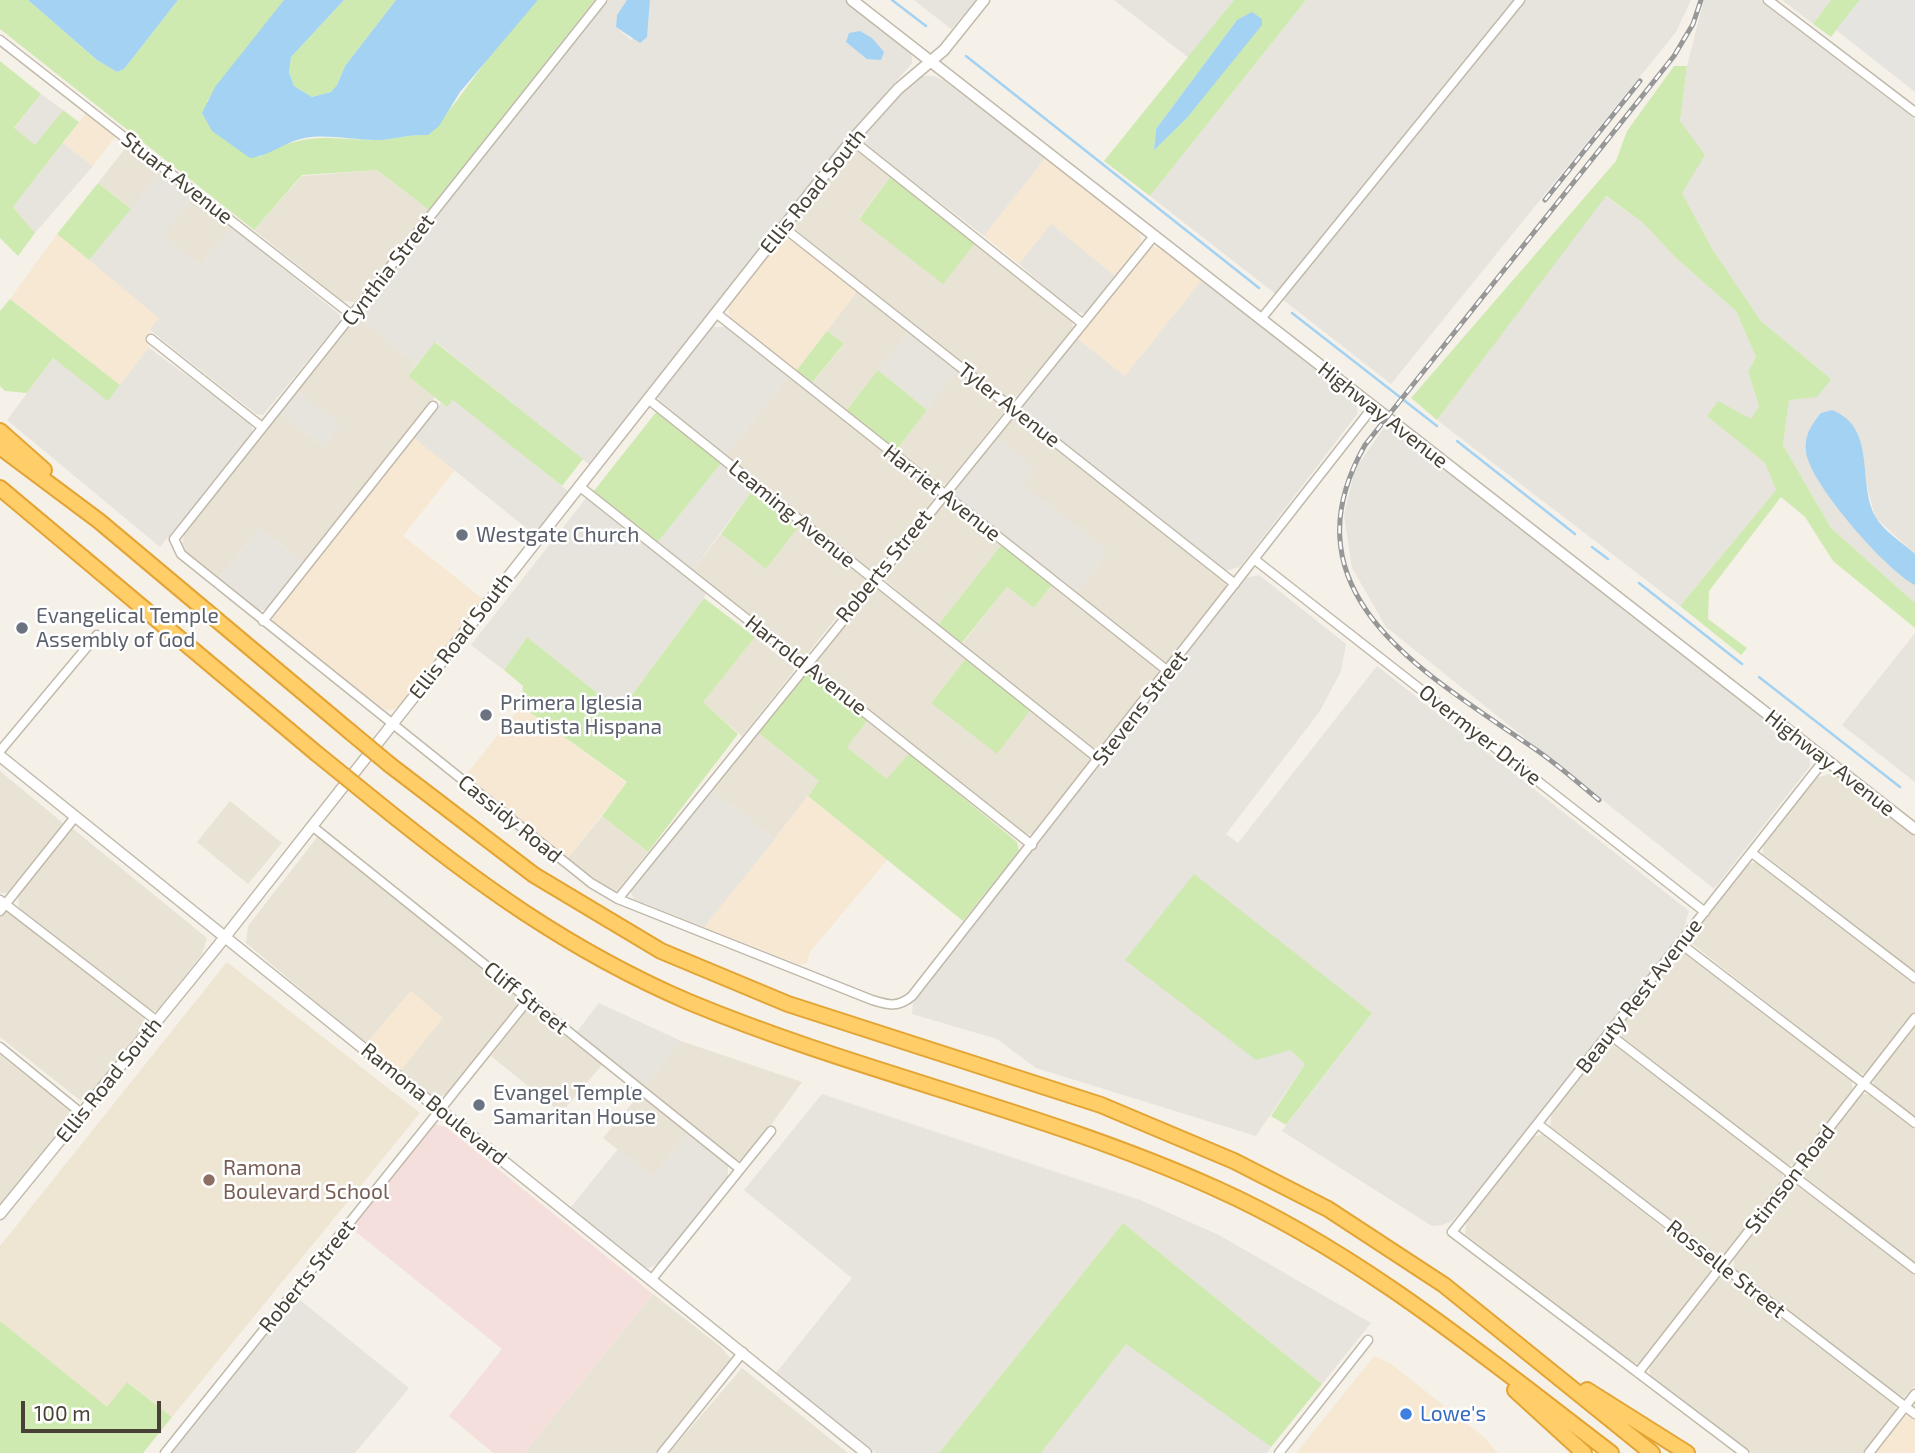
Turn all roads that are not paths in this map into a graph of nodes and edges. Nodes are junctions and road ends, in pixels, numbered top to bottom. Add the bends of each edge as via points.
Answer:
1 (602, 0) edge
2 (852, 0) edge
3 (984, 0) edge
4 (1520, 0) edge
5 (1768, 0) edge
6 (0, 40) edge
7 (931, 61) junction
8 (1915, 112) edge
9 (852, 140) junction
10 (783, 227) junction
11 (1153, 236) junction
12 (716, 313) junction
13 (353, 316) junction
14 (1261, 319) junction
15 (1083, 324) junction
16 (151, 339) dead end
17 (648, 399) junction
18 (433, 406) dead end
19 (1373, 407) junction
20 (1013, 408) junction
21 (262, 427) junction
22 (0, 431) edge
23 (0, 447) edge
24 (579, 486) junction
25 (0, 488) edge
26 (944, 495) junction
27 (99, 521) junction
28 (174, 539) joint
29 (1254, 559) junction
30 (873, 579) junction
31 (1235, 584) junction
32 (263, 621) junction
33 (97, 635) dead end
34 (804, 664) junction
35 (1168, 672) junction
36 (392, 723) junction
37 (0, 753) edge
38 (1825, 759) junction
39 (1100, 760) junction
40 (75, 817) junction
41 (312, 826) junction
42 (1915, 829) edge
43 (1032, 845) junction
44 (1752, 853) junction
45 (618, 899) junction
46 (2, 905) edge
47 (1705, 912) junction
48 (224, 936) junction
49 (1681, 944) junction
50 (1915, 978) edge
51 (528, 1000) junction
52 (902, 1004) joint
53 (1915, 1018) edge
54 (156, 1021) junction
55 (1609, 1034) junction
56 (0, 1047) edge
57 (1864, 1084) junction
58 (441, 1110) junction
59 (81, 1113) junction
60 (1915, 1123) edge
61 (1538, 1124) junction
62 (771, 1131) dead end
63 (740, 1169) junction
64 (1794, 1175) junction
65 (0, 1214) edge
66 (1722, 1266) junction
67 (1915, 1269) edge
68 (652, 1279) junction
69 (1450, 1331) junction
70 (1368, 1340) dead end
71 (743, 1352) junction
72 (1535, 1357) junction
73 (1638, 1373) junction
74 (1915, 1394) edge
75 (1905, 1407) junction
76 (1915, 1414) edge
77 (165, 1453) edge
78 (663, 1453) edge
79 (866, 1453) edge
80 (1279, 1453) edge
81 (1584, 1453) edge
82 (1611, 1453) edge
83 (1652, 1453) edge
84 (1687, 1453) edge
85 (1744, 1453) edge
86 (1869, 1453) edge

1 - 13 street, Cynthia Street
2 - 7 street, Highway Avenue
3 - 7 street, Ellis Road South
4 - 14 street
5 - 8 street
6 - 13 street, Stuart Avenue
7 - 9 street, Ellis Road South via 892,95
7 - 11 street, Highway Avenue
9 - 10 street, Ellis Road South
9 - 15 street
10 - 12 street, Ellis Road South
10 - 20 street, Tyler Avenue
11 - 14 street, Highway Avenue
11 - 15 street, Roberts Street
12 - 17 street, Ellis Road South
12 - 26 street, Harriet Avenue
13 - 21 street, Cynthia Street
14 - 19 street, Highway Avenue
15 - 20 street, Roberts Street
16 - 21 street
17 - 24 street, Ellis Road South
17 - 30 street, Leaming Avenue
18 - 32 street
19 - 29 street, Stevens Street
19 - 38 street, Highway Avenue
20 - 26 street, Roberts Street
20 - 31 street, Tyler Avenue
21 - 28 street, Cynthia Street
22 - 27 highway
23 - 27 highway
24 - 34 street, Harrold Avenue
24 - 36 street, Ellis Road South
25 - 69 highway, bridge via 468,876 583,950 635,977 798,1043 1101,1143 1219,1190 1335,1252
26 - 30 street, Roberts Street
26 - 35 street, Harriet Avenue
27 - 72 highway, bridge via 390,765 534,875 661,951 788,1004 1101,1105 1234,1161 1328,1209 1444,1285
28 - 32 street, Cassidy Road via 181,554
29 - 31 street, Stevens Street
29 - 47 street, Overmyer Drive
30 - 34 street, Roberts Street
30 - 39 street, Leaming Avenue
31 - 35 street, Stevens Street
32 - 36 street, Cassidy Road
33 - 37 street
34 - 43 street, Harrold Avenue
34 - 45 street, Roberts Street
35 - 39 street, Stevens Street
36 - 41 street, Ellis Road South
36 - 45 street, Cassidy Road via 591,883
37 - 40 street, Ramona Boulevard
38 - 42 street, Highway Avenue
38 - 44 street, Beauty Rest Avenue
39 - 43 street, Stevens Street
40 - 46 street
40 - 48 street, Ramona Boulevard
41 - 48 street, Ellis Road South
41 - 51 street, Cliff Street
43 - 52 street, Stevens Street
44 - 47 street, Beauty Rest Avenue
44 - 50 street
45 - 52 street, Cassidy Road via 872,1000
46 - 54 street
47 - 49 street, Beauty Rest Avenue
48 - 54 street, Ellis Road South
48 - 58 street, Ramona Boulevard
49 - 55 street, Beauty Rest Avenue
49 - 57 street
51 - 58 street, Roberts Street
51 - 63 street, Cliff Street
53 - 57 street, Stimson Road
54 - 59 street, Ellis Road South
55 - 61 street, Beauty Rest Avenue
55 - 64 street
56 - 59 street
57 - 60 street
57 - 64 street, Stimson Road
58 - 68 street, Ramona Boulevard
58 - 77 street, Roberts Street
59 - 65 street, Ellis Road South
61 - 66 street, Rosselle Street
61 - 73 street, Beauty Rest Avenue via 1452,1232
62 - 63 street
63 - 68 street
64 - 66 street, Stimson Road
64 - 67 street
66 - 73 street, Stimson Road
66 - 75 street, Rosselle Street
68 - 71 street, Ramona Boulevard
69 - 81 highway
69 - 82 highway
70 - 80 street
71 - 78 street
71 - 79 street, Ramona Boulevard
72 - 83 highway
72 - 84 highway
73 - 85 street
74 - 75 street
75 - 76 street, Rosselle Street
75 - 86 street

